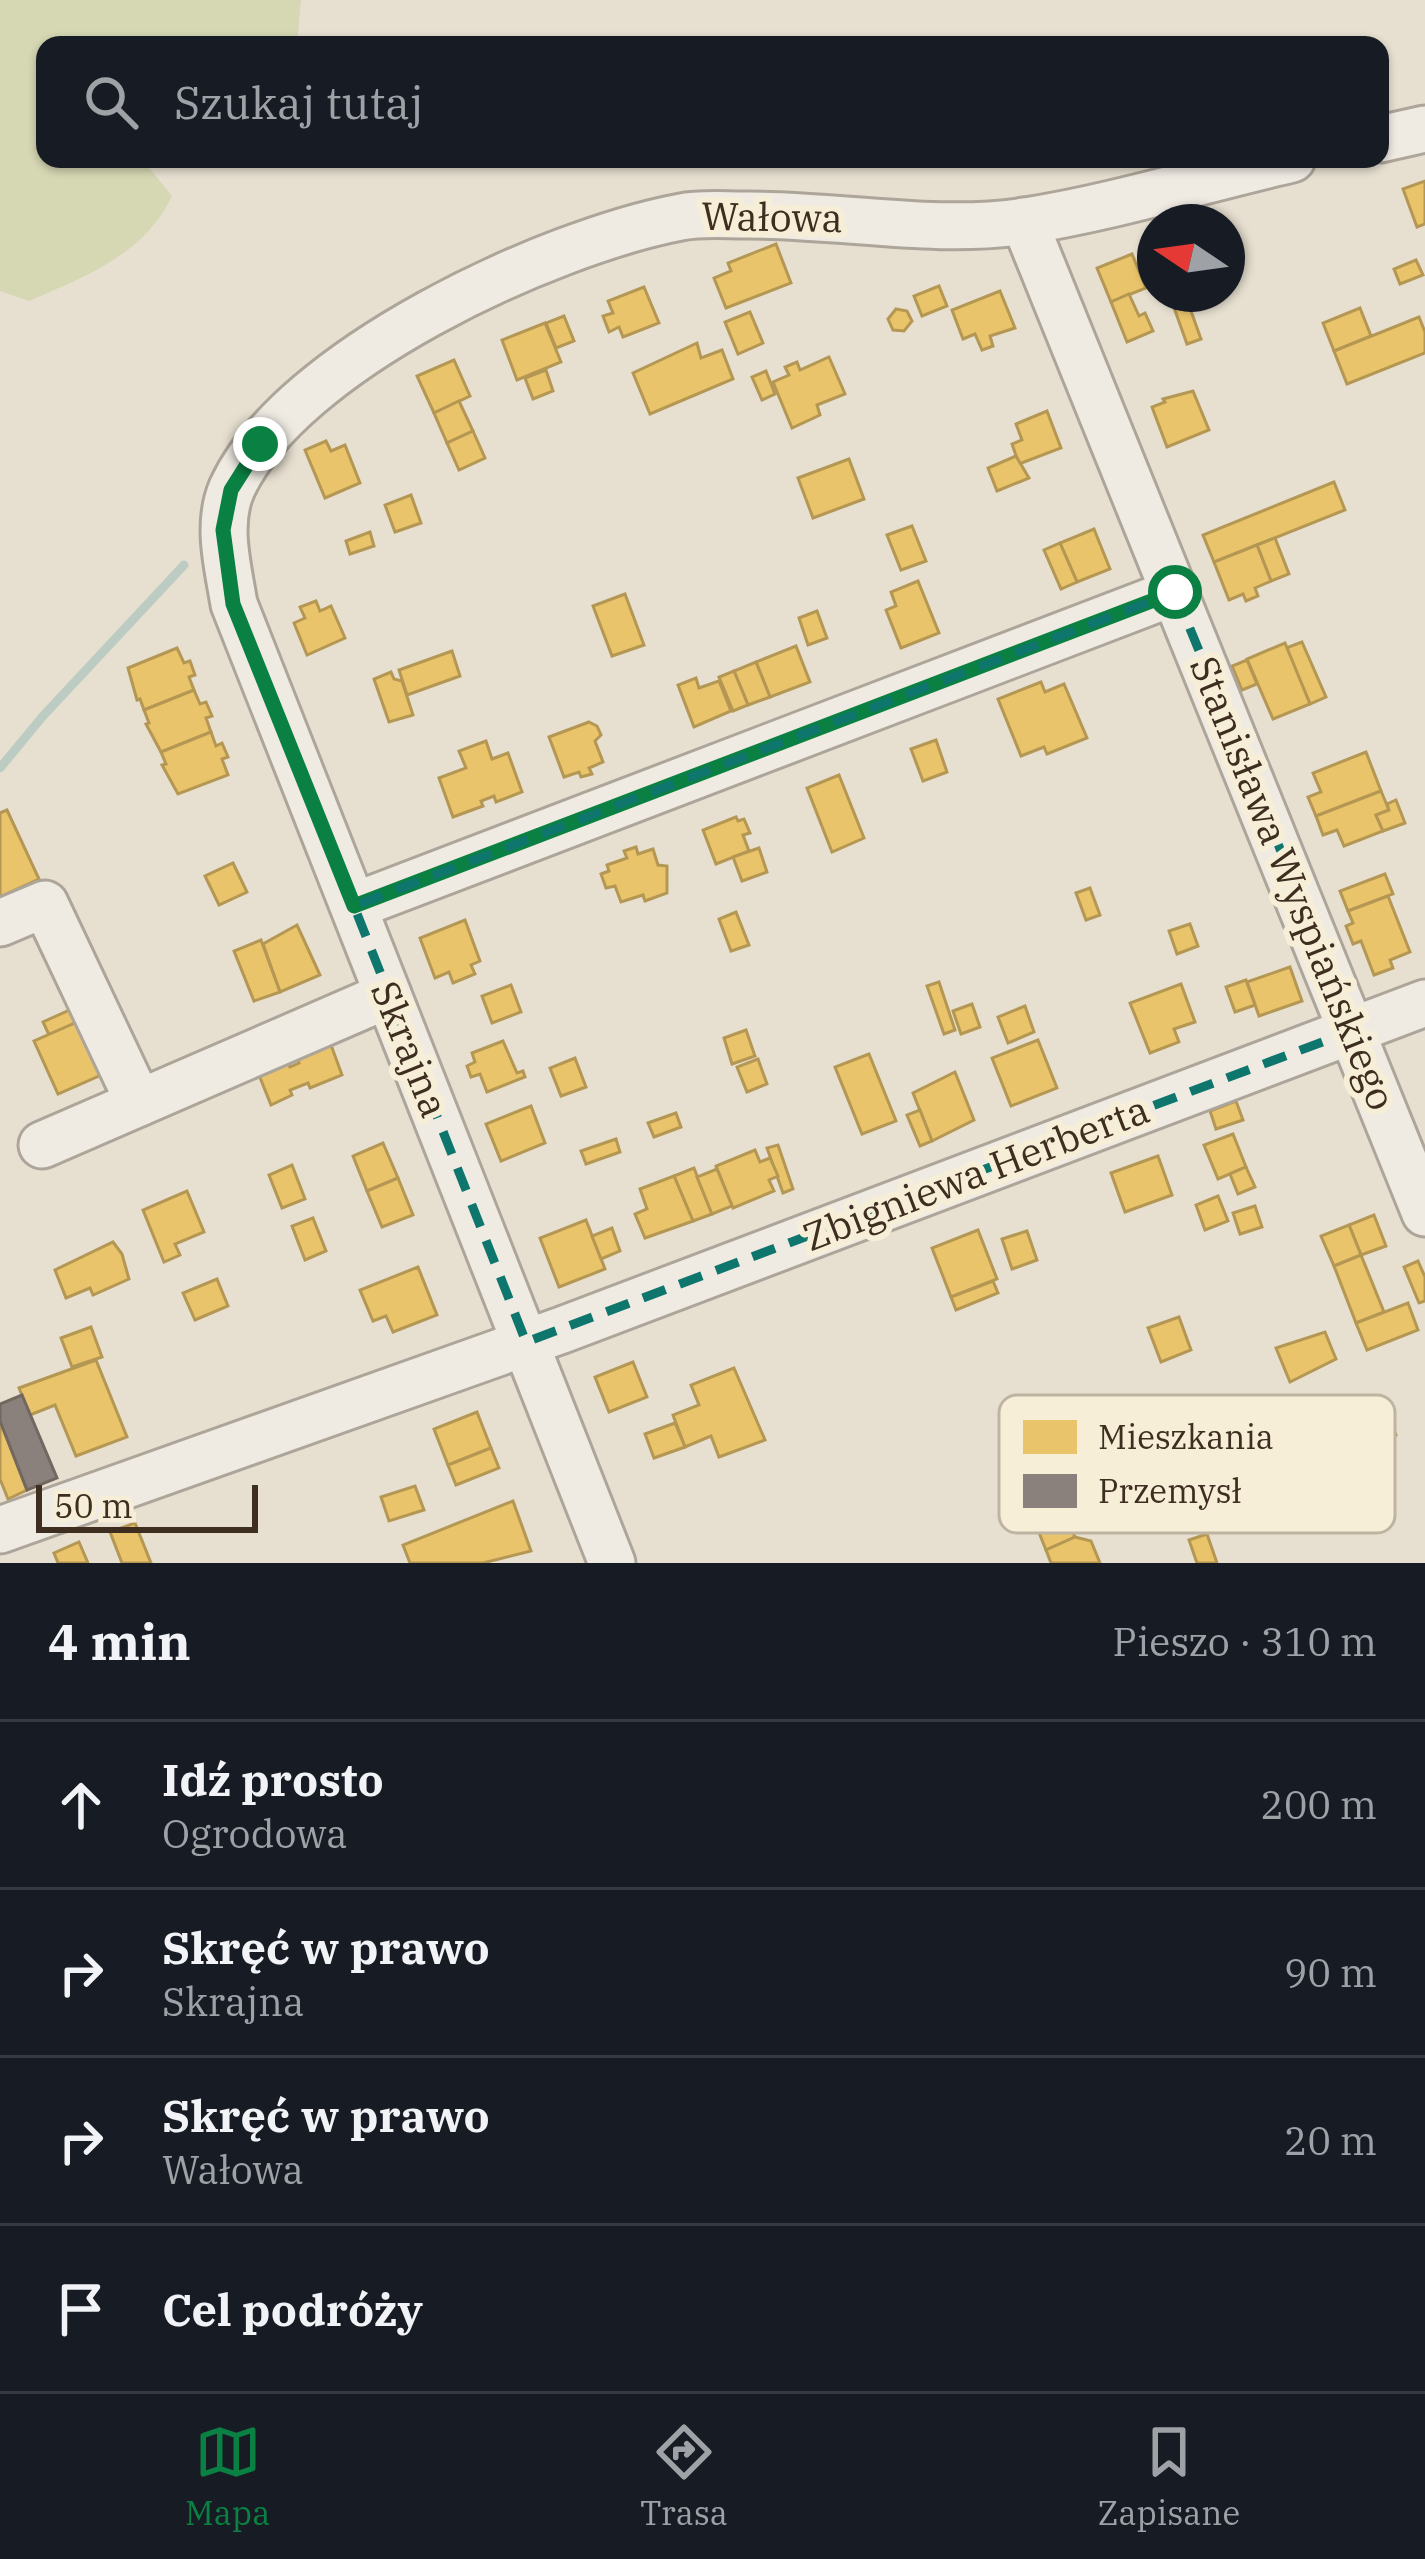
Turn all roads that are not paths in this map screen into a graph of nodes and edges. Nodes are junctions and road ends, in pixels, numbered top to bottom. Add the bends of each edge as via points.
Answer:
1 (1425, 129) edge
2 (1389, 137) edge
3 (1253, 168) edge
4 (1024, 221) junction
5 (223, 530) joint
6 (1175, 592) junction
7 (354, 906) junction
8 (0, 923) edge
9 (388, 995) junction
10 (1425, 1003) edge
11 (1354, 1030) junction
12 (139, 1103) junction
13 (43, 1145) dead end
14 (1425, 1213) edge
15 (526, 1342) junction
16 (0, 1530) edge
17 (612, 1563) edge

1 - 2 street
3 - 4 street, Wałowa
4 - 5 street, Wałowa via 683,216 584,246 415,321 343,365 260,444 231,490
4 - 6 street, Stanisława Wyspiańskiego
5 - 7 street, Skrajna via 233,604
6 - 7 street
6 - 11 street, Stanisława Wyspiańskiego
7 - 9 street, Skrajna
8 - 12 street via 45,904
9 - 12 street
9 - 15 street, Skrajna
10 - 11 street, Zbigniewa Herberta
11 - 14 street, Stanisława Wyspiańskiego
11 - 15 street, Zbigniewa Herberta
12 - 13 street
15 - 16 street, Zbigniewa Herberta
15 - 17 street, Skrajna

